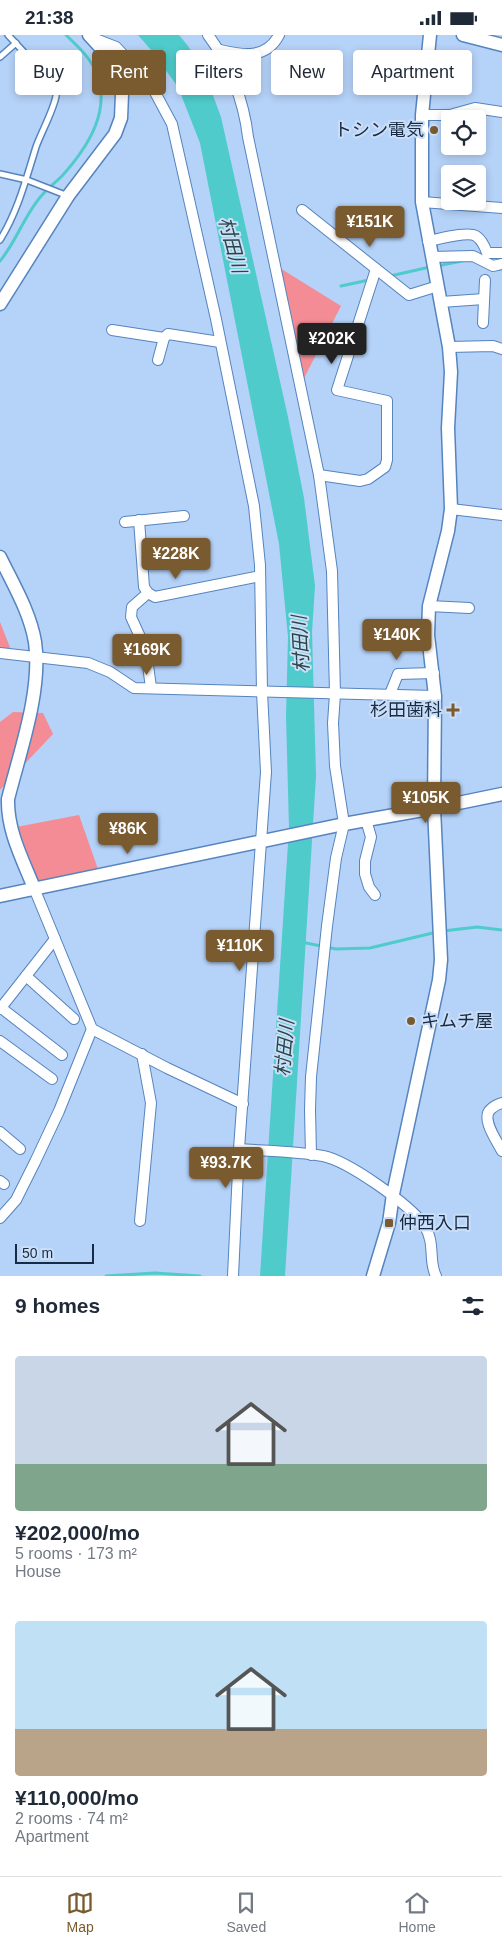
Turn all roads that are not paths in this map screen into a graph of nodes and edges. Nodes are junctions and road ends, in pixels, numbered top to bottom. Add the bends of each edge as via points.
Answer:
1 (8, 35) edge
2 (208, 35) edge
3 (279, 35) edge
4 (430, 35) edge
5 (463, 35) edge
6 (91, 37) edge
7 (16, 43) junction
8 (502, 45) edge
9 (220, 50) edge
10 (429, 50) edge
11 (261, 52) edge
12 (0, 57) edge
13 (237, 95) edge
14 (424, 95) edge
15 (502, 112) edge
16 (422, 115) junction
17 (0, 174) edge
18 (27, 180) junction
19 (68, 196) junction
20 (422, 202) junction
21 (502, 208) edge
22 (302, 209) dead end
23 (0, 240) edge
24 (428, 241) junction
25 (502, 253) edge
26 (432, 257) junction
27 (502, 264) edge
28 (376, 269) junction
29 (485, 280) dead end
30 (438, 286) junction
31 (484, 299) junction
32 (441, 302) junction
33 (0, 304) edge
34 (483, 323) dead end
35 (112, 330) dead end
36 (164, 338) junction
37 (220, 342) junction
38 (449, 347) junction
39 (502, 349) edge
40 (158, 360) dead end
41 (319, 475) junction
42 (451, 509) junction
43 (502, 515) edge
44 (184, 517) dead end
45 (139, 521) junction
46 (124, 522) dead end
47 (0, 557) edge
48 (260, 576) junction
49 (148, 593) junction
50 (428, 606) junction
51 (469, 608) dead end
52 (0, 653) edge
53 (36, 658) junction
54 (434, 673) junction
55 (151, 688) junction
56 (262, 692) junction
57 (335, 693) junction
58 (390, 694) junction
59 (435, 695) junction
60 (502, 794) edge
61 (434, 808) junction
62 (366, 820) junction
63 (344, 824) junction
64 (262, 841) junction
65 (34, 888) junction
66 (375, 895) dead end
67 (0, 896) edge
68 (55, 939) junction
69 (26, 976) junction
70 (0, 1008) edge
71 (74, 1019) dead end
72 (92, 1029) junction
73 (0, 1041) edge
74 (62, 1055) dead end
75 (142, 1055) junction
76 (52, 1079) dead end
77 (502, 1103) edge
78 (243, 1104) junction
79 (0, 1133) edge
80 (20, 1149) dead end
81 (239, 1149) junction
82 (502, 1151) edge
83 (311, 1155) junction
84 (393, 1194) junction
85 (0, 1217) edge
86 (140, 1221) dead end
87 (233, 1276) edge
88 (373, 1276) edge
89 (436, 1276) edge

1 - 7 lane
2 - 9 street
3 - 11 street via 275,43
4 - 10 street
5 - 8 street
6 - 19 street via 111,59 120,80 121,118 114,134
6 - 37 street via 116,47 150,83 172,124
7 - 12 lane
7 - 18 lane via 49,79 56,96
13 - 41 street via 246,117
14 - 16 street
15 - 16 street via 475,108 450,115
16 - 20 street
17 - 18 lane
18 - 19 lane
18 - 23 lane
19 - 33 street
20 - 21 street
20 - 24 street
22 - 28 street
24 - 25 street via 475,235 487,253
24 - 26 street
26 - 27 street via 473,257 493,265
26 - 30 street
28 - 30 street via 409,295
28 - 41 street via 337,390 387,401 387,460 385,467 360,481
29 - 31 street
30 - 32 street
31 - 32 street
31 - 34 street
32 - 38 street
35 - 36 street
36 - 37 street via 168,334
36 - 40 street
37 - 48 street via 254,506
38 - 39 street via 492,346
38 - 42 street
41 - 57 street via 332,571
42 - 43 street
42 - 50 street
44 - 45 street
45 - 46 street
45 - 49 street via 144,587
47 - 53 street via 27,615
48 - 49 street via 155,597
48 - 56 street
49 - 55 street via 132,607 131,617 146,650
50 - 51 street
50 - 54 street via 428,635
52 - 53 street
53 - 55 street via 88,663 110,672 134,688
53 - 65 street via 34,697 8,799 10,827
54 - 58 street via 398,674
54 - 59 street
55 - 56 street
56 - 57 street
56 - 64 street via 266,772
57 - 58 street
57 - 63 street via 335,766
58 - 59 street
59 - 61 street
60 - 61 street
61 - 62 street
61 - 84 street via 439,980
62 - 63 street
62 - 66 street via 371,837 364,874
63 - 64 street
63 - 83 street via 336,858 312,1067
64 - 65 street
64 - 78 street
65 - 67 street
65 - 68 street
68 - 69 street
68 - 72 street
69 - 70 street
69 - 71 street
70 - 74 street
72 - 75 street
72 - 85 street via 35,1162 16,1200
73 - 76 street
75 - 78 street
75 - 86 street via 151,1103
77 - 82 street via 490,1109 487,1115
78 - 81 street
79 - 80 street
81 - 83 street
81 - 87 street
83 - 84 street via 332,1159
84 - 88 street via 389,1223
84 - 89 street via 424,1224 432,1241

